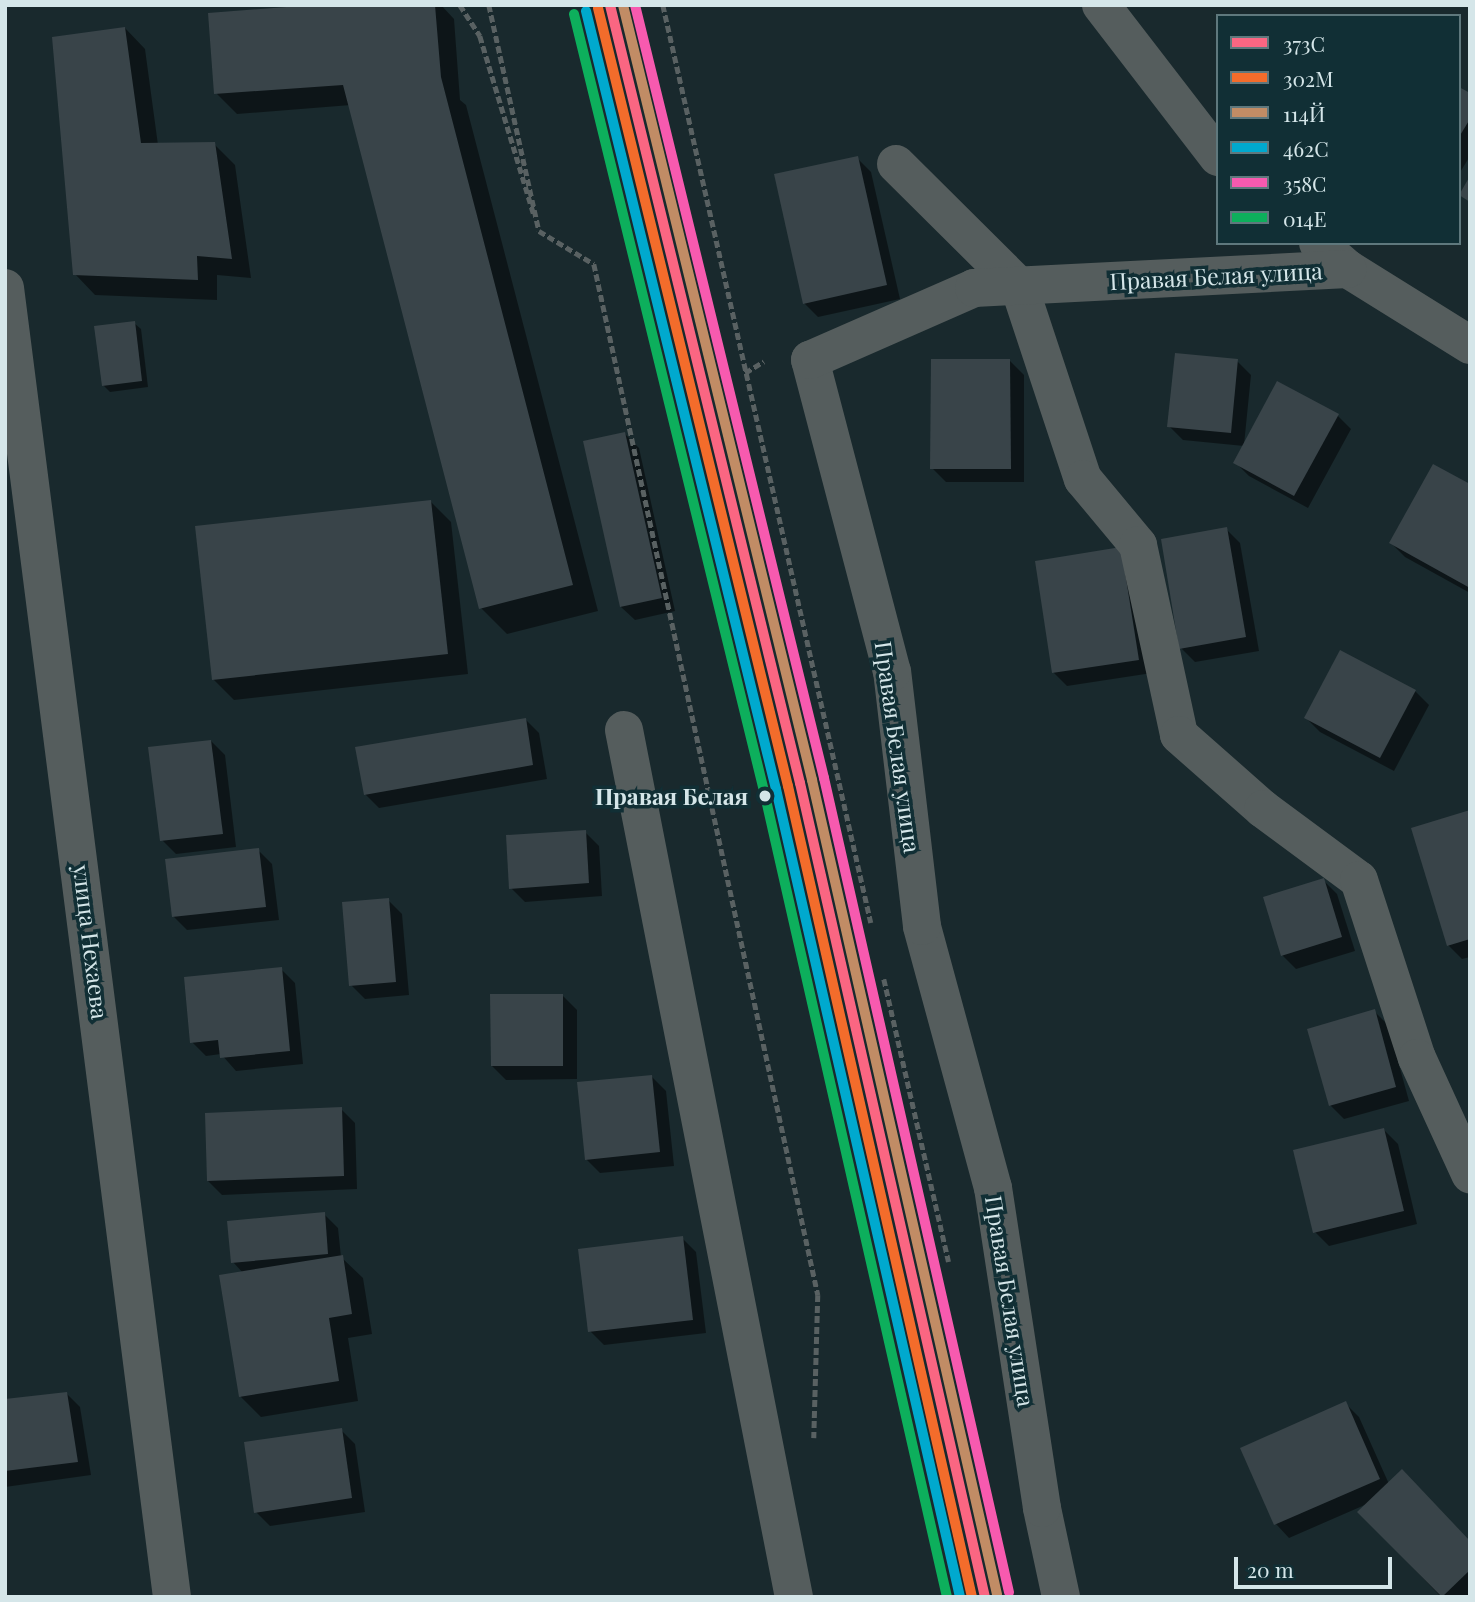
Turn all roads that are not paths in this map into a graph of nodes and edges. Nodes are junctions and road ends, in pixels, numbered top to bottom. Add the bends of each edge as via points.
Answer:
1 (1101, 5) edge
2 (1216, 154) edge
3 (897, 164) dead end
4 (1320, 245) edge
5 (1348, 269) junction
6 (1019, 286) junction
7 (5, 288) edge
8 (1470, 345) edge
9 (624, 730) dead end
10 (1470, 1174) edge
11 (172, 1597) edge
12 (794, 1597) edge
13 (1061, 1597) edge

1 - 2 street
3 - 6 street
4 - 5 street
5 - 6 street, Правая Белая улица
5 - 8 street
6 - 10 street via 1083,479 1138,545 1179,735 1263,808 1359,880 1417,1058
6 - 13 street, Правая Белая улица via 974,288 810,360 892,672 922,926 993,1188 1042,1508
7 - 11 street, улица Нехаева
9 - 12 street

